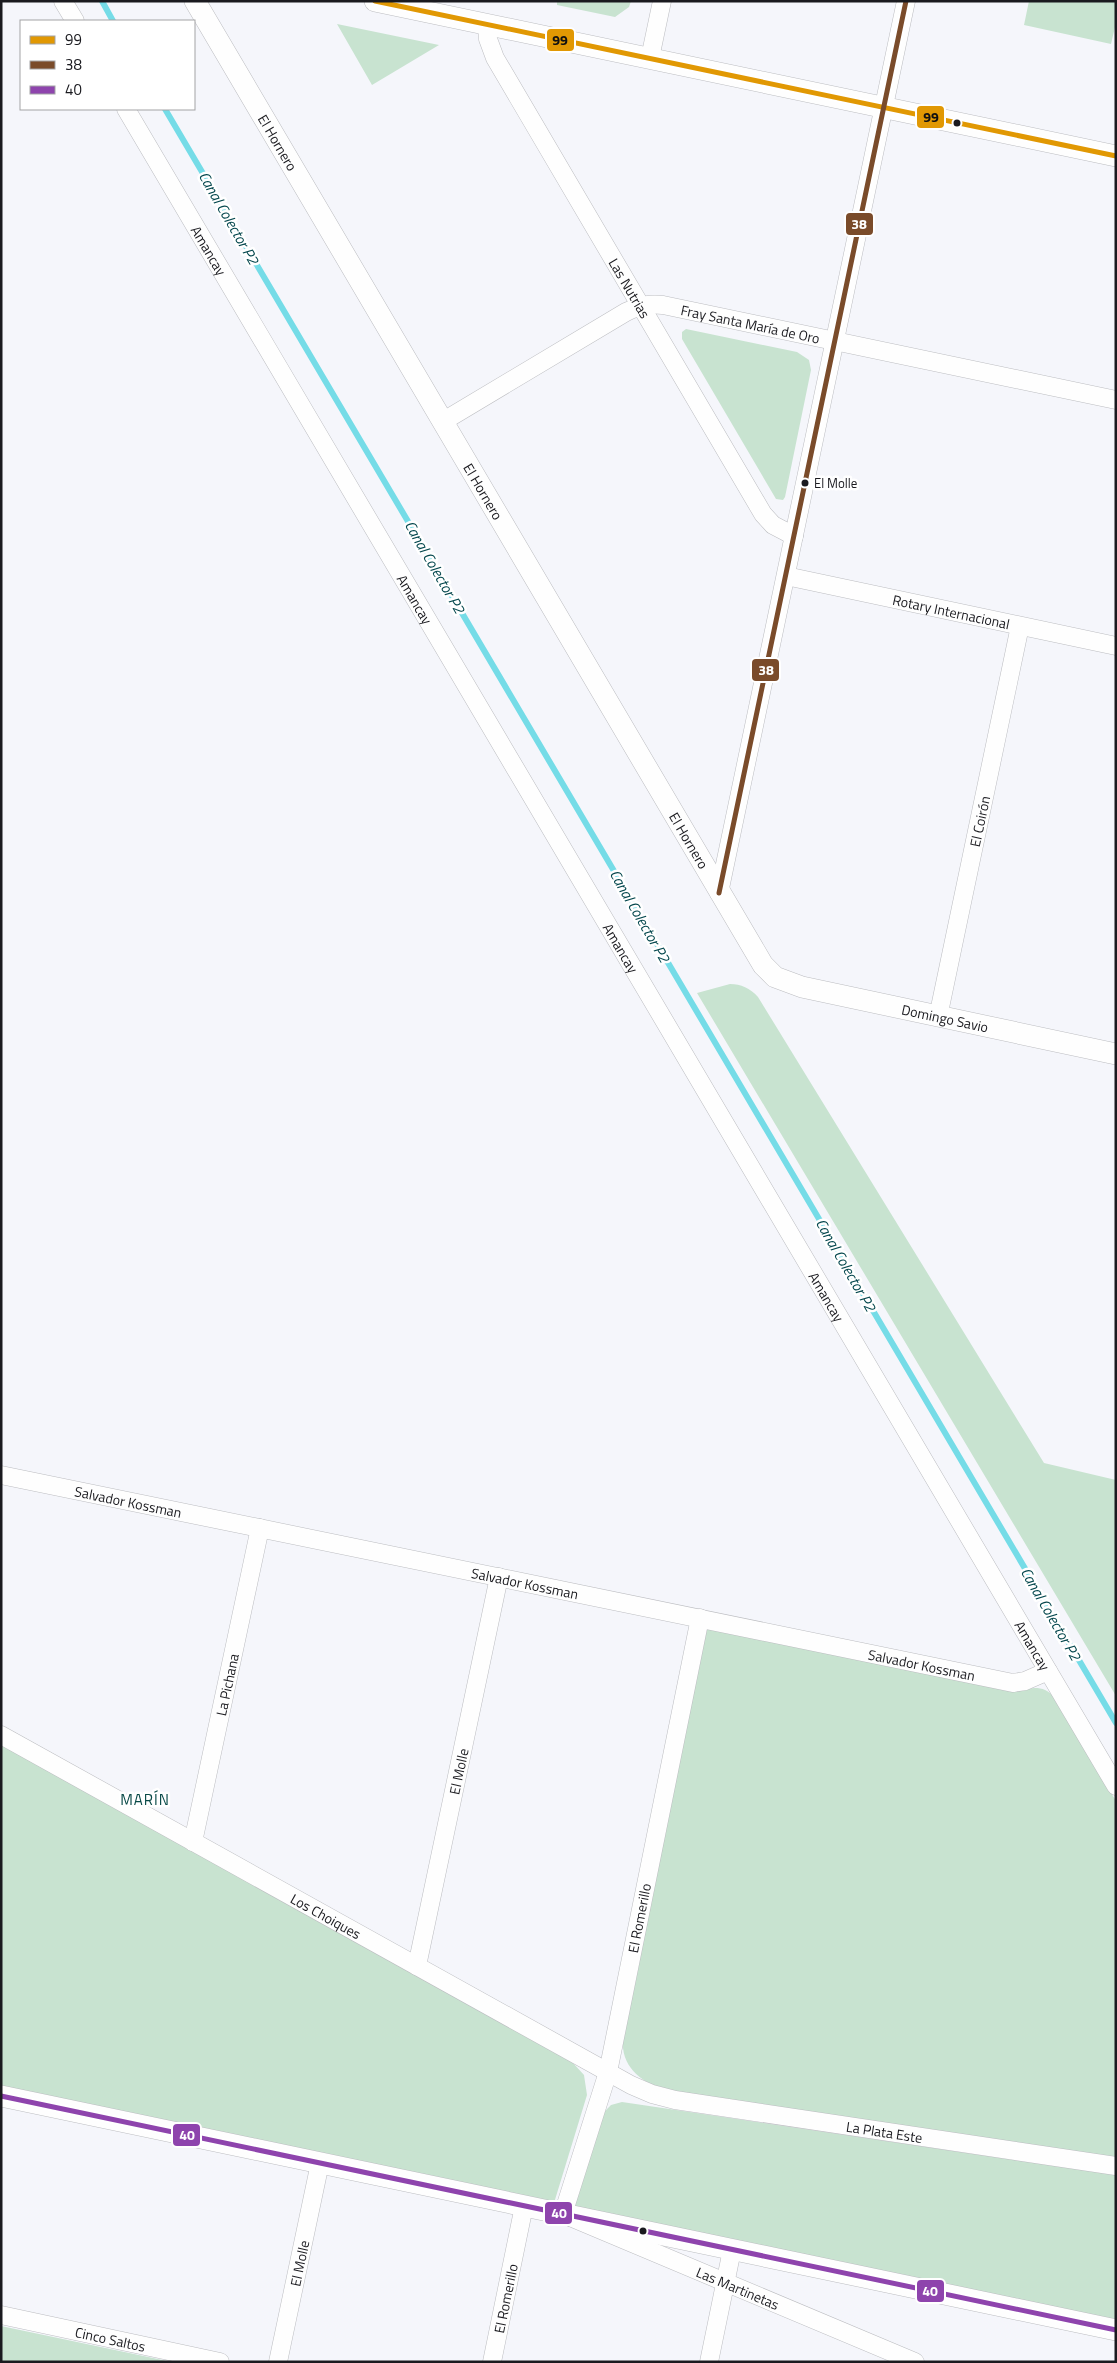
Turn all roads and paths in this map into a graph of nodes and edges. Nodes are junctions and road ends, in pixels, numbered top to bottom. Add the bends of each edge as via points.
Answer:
1 (63, 1) edge
2 (195, 1) edge
3 (375, 1) edge
4 (662, 1) edge
5 (906, 1) edge
6 (415, 5) edge
7 (73, 20) edge
8 (487, 25) junction
9 (650, 58) junction
10 (884, 107) junction
11 (127, 110) edge
12 (1116, 156) edge
13 (641, 305) junction
14 (835, 341) junction
15 (1116, 400) edge
16 (442, 422) junction
17 (794, 536) junction
18 (786, 576) junction
19 (1020, 626) junction
20 (1116, 646) edge
21 (719, 893) junction
22 (776, 977) joint
23 (938, 1016) junction
24 (1116, 1054) edge
25 (1, 1474) edge
26 (260, 1528) junction
27 (498, 1577) junction
28 (700, 1618) junction
29 (1048, 1671) junction
30 (1, 1735) edge
31 (1116, 1786) edge
32 (193, 1842) junction
33 (417, 1966) junction
34 (608, 2072) junction
35 (652, 2094) joint
36 (1, 2096) edge
37 (320, 2163) junction
38 (1116, 2166) edge
39 (524, 2206) junction
40 (563, 2214) junction
41 (732, 2250) junction
42 (726, 2282) junction
43 (1, 2315) edge
44 (1116, 2330) edge
45 (220, 2362) edge
46 (278, 2362) edge
47 (492, 2362) edge
48 (709, 2362) edge
49 (915, 2362) edge

1 - 7 street
2 - 16 street, El Hornero
3 - 6 street
4 - 9 street
5 - 10 street
6 - 8 street
8 - 9 street
8 - 13 street, Las Nutrias via 495,58
9 - 10 street
10 - 12 street
10 - 14 street
11 - 29 street, Amancay
13 - 14 street, Fray Santa María de Oro via 664,306
13 - 16 street
13 - 17 street, Las Nutrias via 764,514 773,525
14 - 15 street, Fray Santa María de Oro
14 - 17 street
16 - 21 street, El Hornero
17 - 18 street
18 - 19 street, Rotary Internacional
18 - 21 street
19 - 20 street, Rotary Internacional
19 - 23 street, El Coirón
21 - 22 street, El Hornero via 757,957
22 - 23 street, Domingo Savio via 802,988
23 - 24 street, Domingo Savio
25 - 26 street, Salvador Kossman
26 - 27 street, Salvador Kossman
26 - 32 street, La Pichana
27 - 28 street, Salvador Kossman
27 - 33 street, El Molle
28 - 29 street, Salvador Kossman via 1013,1683 1026,1682
28 - 34 street, El Romerillo
29 - 31 street, Amancay
30 - 32 street, Los Choiques
32 - 33 street, Los Choiques
33 - 34 street, Los Choiques
34 - 35 street, Los Choiques
34 - 40 street, El Romerillo
35 - 38 street, La Plata Este
36 - 37 street
37 - 39 street
37 - 46 street, El Molle
39 - 40 street
39 - 47 street, El Romerillo
40 - 41 street
40 - 42 street, Las Martinetas
41 - 42 street
41 - 44 street
42 - 48 street
42 - 49 street, Las Martinetas
43 - 45 street, Cinco Saltos

